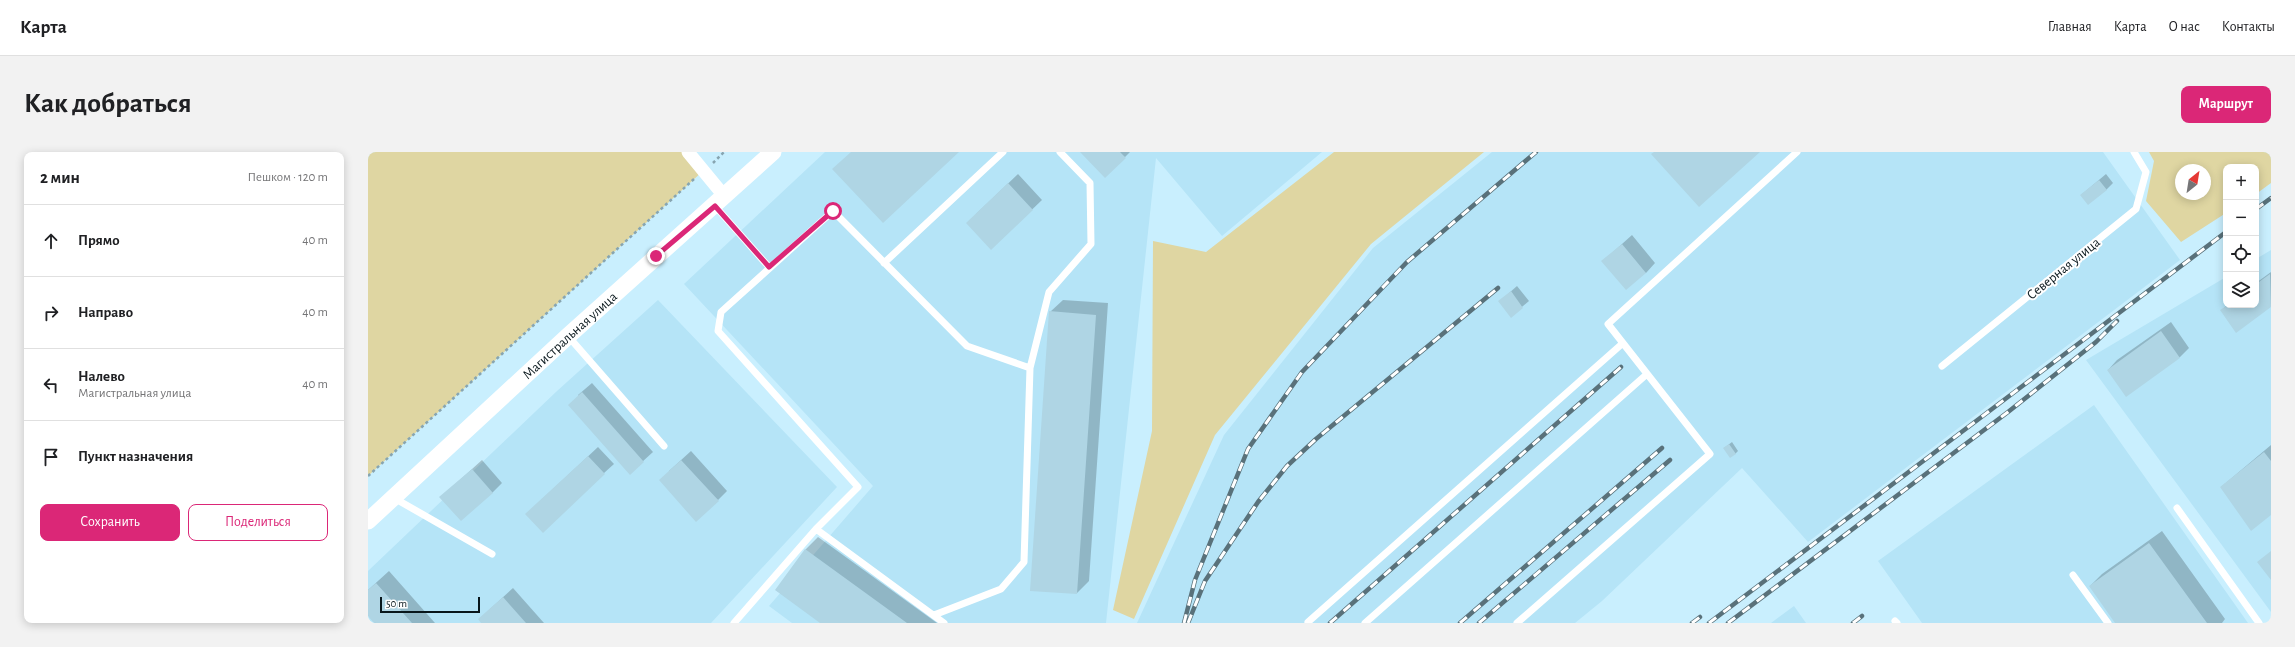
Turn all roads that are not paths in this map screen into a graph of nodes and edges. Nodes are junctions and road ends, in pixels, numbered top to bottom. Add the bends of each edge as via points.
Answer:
1 (688, 152) edge
2 (773, 152) edge
3 (1003, 152) edge
4 (1060, 152) edge
5 (1797, 152) edge
6 (2134, 152) edge
7 (720, 201) junction
8 (884, 263) junction
9 (769, 267) junction
10 (568, 336) junction
11 (1623, 343) junction
12 (1942, 366) dead end
13 (1030, 368) junction
14 (1647, 374) junction
15 (664, 446) dead end
16 (394, 498) junction
17 (2177, 508) dead end
18 (368, 521) edge
19 (816, 529) junction
20 (492, 554) dead end
21 (2073, 575) dead end
22 (934, 615) junction
23 (1308, 622) dead end
24 (734, 623) edge
25 (944, 623) edge
26 (1365, 623) edge
27 (1517, 623) edge
28 (2108, 623) edge
29 (2259, 623) edge

1 - 7 street via 704,171
2 - 7 street, Магистральная улица
3 - 8 lane
4 - 13 lane via 1090,184 1091,244 1049,292
5 - 11 lane via 1608,324
6 - 12 lane, Северная улица via 2146,172 2136,209
7 - 9 lane
7 - 10 street, Магистральная улица
8 - 9 lane via 833,211
8 - 13 lane via 967,346
9 - 19 lane via 721,312 718,331 858,487
10 - 15 lane
10 - 16 street, Магистральная улица
11 - 14 lane
11 - 23 lane
13 - 22 lane via 1024,562 1001,589
14 - 26 lane
14 - 27 lane via 1710,454
16 - 18 street, Магистральная улица
16 - 20 lane
17 - 29 lane
19 - 22 lane
19 - 24 lane
21 - 28 lane
22 - 25 lane

